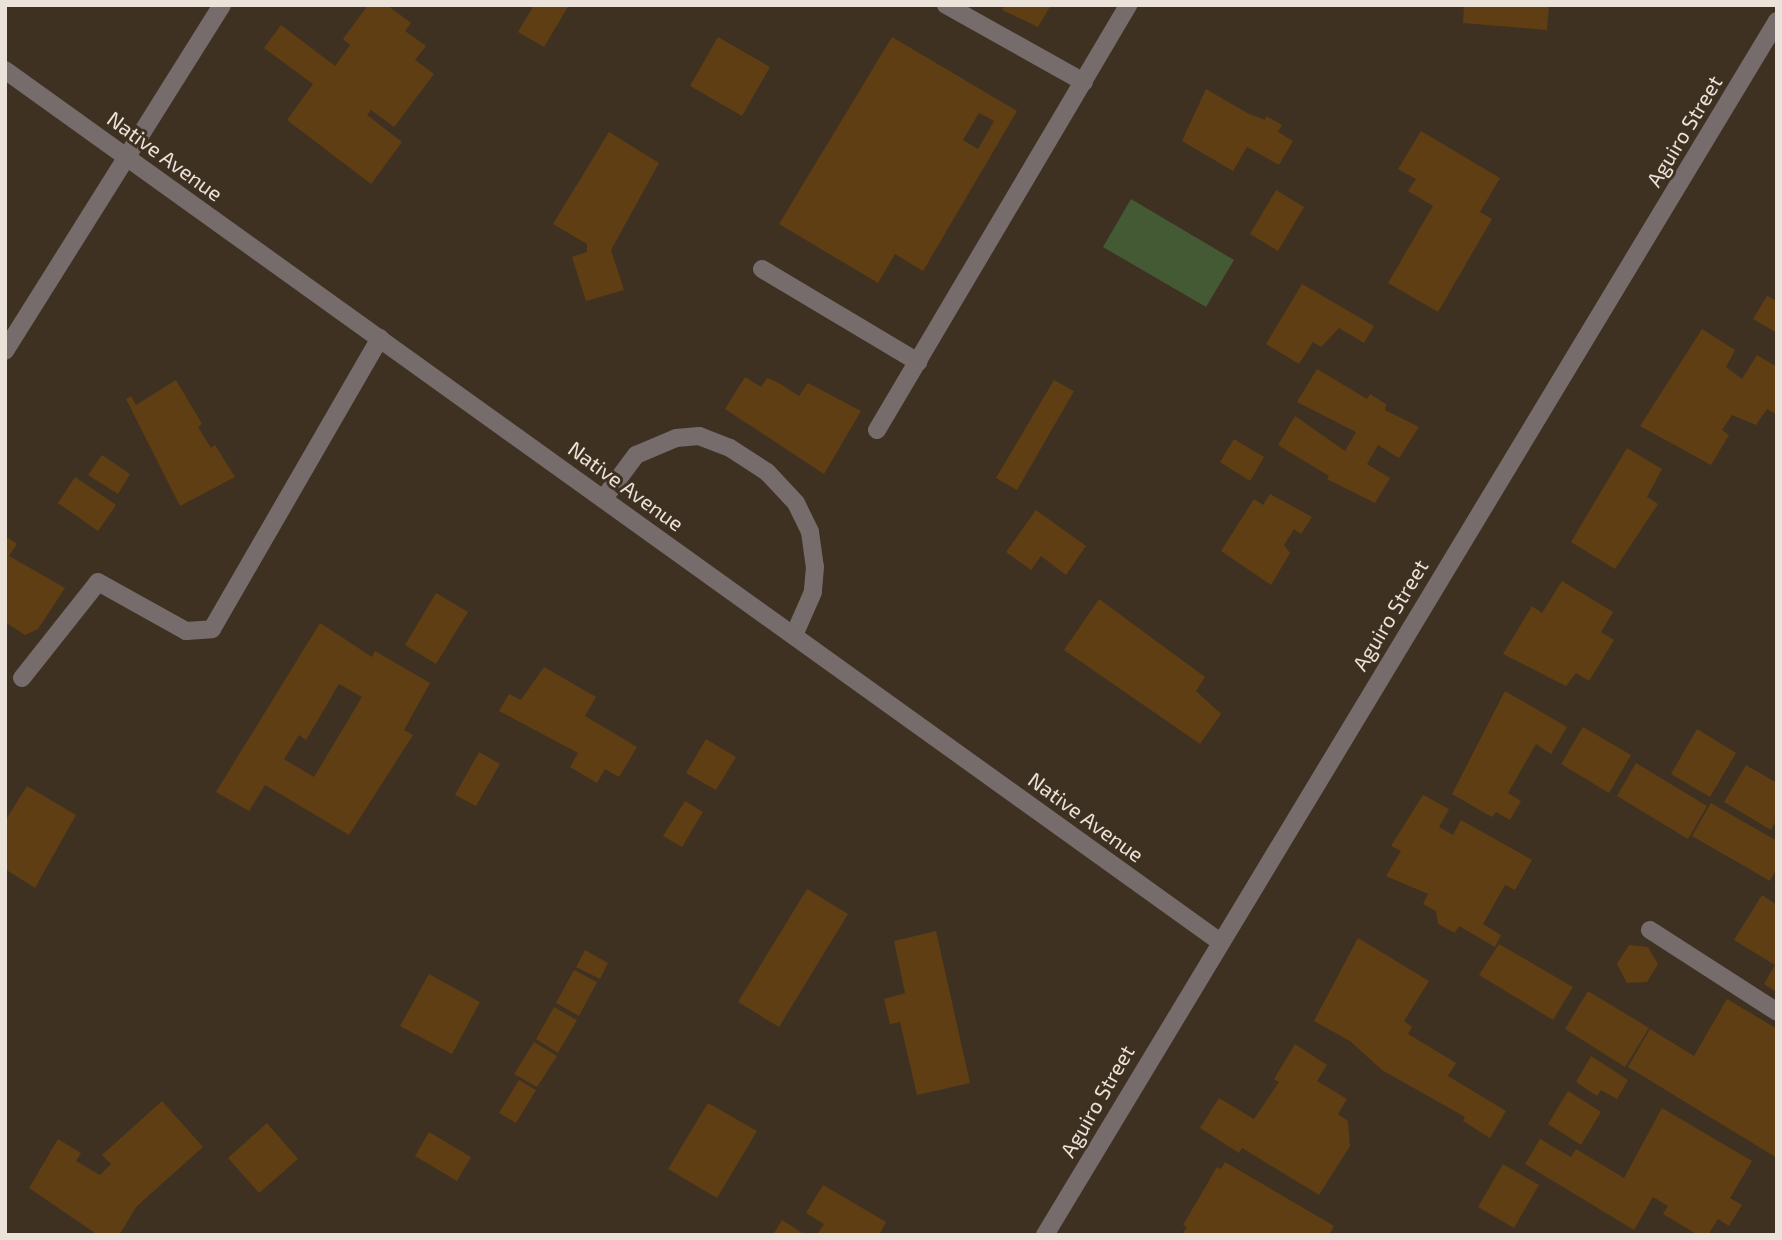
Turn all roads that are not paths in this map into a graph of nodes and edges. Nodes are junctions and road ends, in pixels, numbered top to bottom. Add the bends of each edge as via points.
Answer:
1 (222, 5) edge
2 (946, 5) edge
3 (1128, 5) edge
4 (1777, 21) edge
5 (5, 69) edge
6 (1084, 82) junction
7 (125, 155) junction
8 (762, 269) dead end
9 (380, 338) junction
10 (5, 351) edge
11 (918, 362) junction
12 (877, 430) dead end
13 (604, 498) junction
14 (794, 635) junction
15 (22, 678) dead end
16 (1650, 930) dead end
17 (1219, 941) junction
18 (1777, 1012) edge
19 (1045, 1235) edge

1 - 7 street
2 - 6 street
3 - 6 street
4 - 17 street, Aguiro Street
5 - 7 street, Native Avenue
6 - 11 street
7 - 9 street, Native Avenue
7 - 10 street
8 - 11 street
9 - 13 street, Native Avenue
9 - 15 street via 212,629 186,631 98,582
11 - 12 street
13 - 14 street, Native Avenue
13 - 14 street via 636,455 676,438 699,436 767,472 796,503 810,532 816,567 813,592
14 - 17 street, Native Avenue
16 - 18 street
17 - 19 street, Aguiro Street

